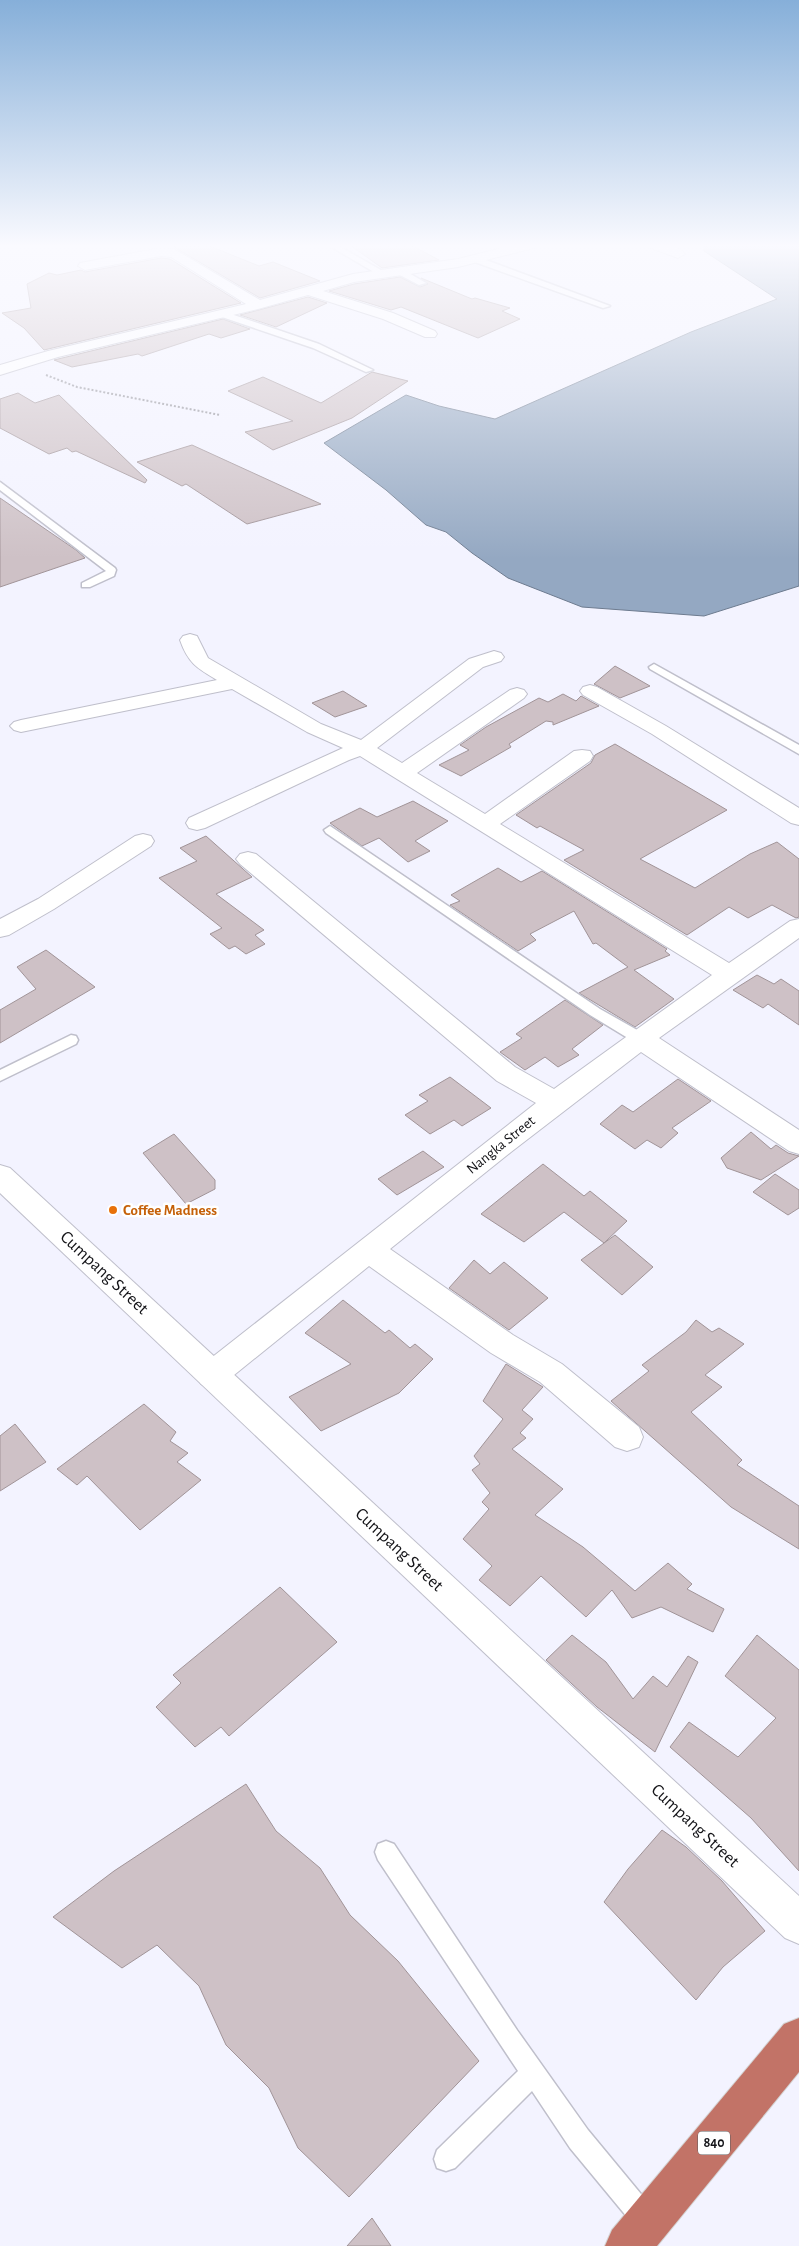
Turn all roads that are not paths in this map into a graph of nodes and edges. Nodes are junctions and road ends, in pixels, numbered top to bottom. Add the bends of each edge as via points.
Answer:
1 (71, 350) edge
2 (324, 350) edge
3 (3, 369) edge
4 (369, 370) dead end
5 (1, 486) edge
6 (86, 585) dead end
7 (190, 640) dead end
8 (494, 657) dead end
9 (654, 667) dead end
10 (236, 682) junction
11 (590, 691) dead end
12 (517, 694) dead end
13 (21, 726) dead end
14 (363, 749) junction
15 (799, 750) edge
16 (582, 756) dead end
17 (402, 773) junction
18 (799, 818) edge
19 (197, 823) dead end
20 (485, 824) junction
21 (330, 830) dead end
22 (143, 842) dead end
23 (248, 860) dead end
24 (799, 927) edge
25 (0, 929) edge
26 (729, 974) junction
27 (641, 1039) junction
28 (71, 1040) dead end
29 (0, 1076) edge
30 (555, 1102) junction
31 (799, 1144) edge
32 (4, 1184) edge
33 (368, 1250) junction
34 (212, 1374) junction
35 (627, 1437) dead end
36 (386, 1852) dead end
37 (799, 1924) edge
38 (797, 2049) edge
39 (533, 2073) junction
40 (446, 2159) dead end
41 (638, 2234) edge

1 - 3 street
2 - 4 lane
5 - 6 lane via 111,570 110,574
7 - 10 street via 201,662
8 - 14 street via 476,663
9 - 15 lane
10 - 13 street
10 - 14 street via 314,728
11 - 18 street via 659,730
12 - 17 street
14 - 17 street
14 - 19 street via 341,755
16 - 20 street
17 - 20 street
20 - 26 street
21 - 27 lane via 595,1012
22 - 25 street via 46,904
23 - 30 street via 506,1074
24 - 26 street, Nangka Street
26 - 27 street, Nangka Street
27 - 30 street, Nangka Street
27 - 31 street
28 - 29 lane
30 - 33 street, Nangka Street
32 - 34 street, Cumpang Street
33 - 34 street, Nangka Street
33 - 35 street via 502,1344 552,1373
34 - 37 street, Cumpang Street
36 - 39 lane
38 - 41 highway, 840
39 - 40 lane
39 - 41 lane

